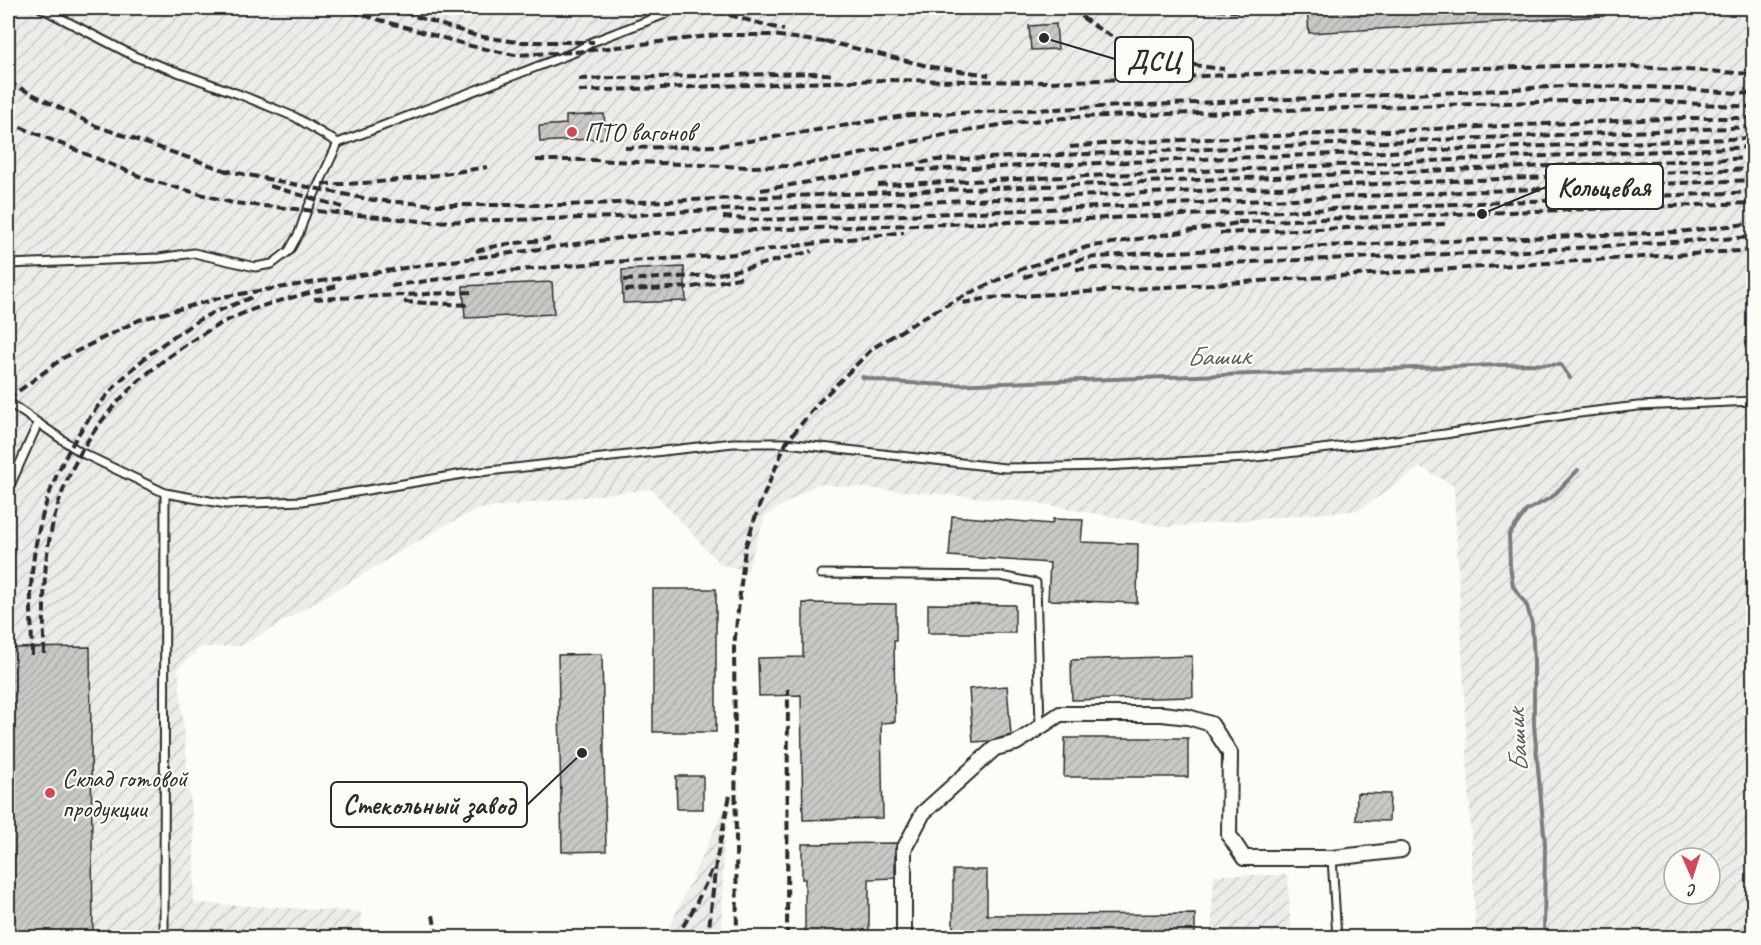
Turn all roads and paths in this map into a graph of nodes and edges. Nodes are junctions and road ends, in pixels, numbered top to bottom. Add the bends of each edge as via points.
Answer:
1 (41, 8) edge
2 (675, 8) edge
3 (338, 143) junction
4 (8, 264) edge
5 (1754, 401) edge
6 (8, 402) edge
7 (38, 423) junction
8 (8, 489) edge
9 (165, 493) junction
10 (821, 574) dead end
11 (1040, 727) junction
12 (1401, 850) dead end
13 (1332, 858) junction
14 (164, 938) edge
15 (904, 938) edge
16 (1337, 938) edge

1 - 3 lane via 136,57 295,117
2 - 3 lane via 575,52
3 - 4 lane via 299,233 289,251 272,264 255,267 194,253
5 - 9 lane via 1638,406 1235,459 1005,468 786,443 733,443 463,474 302,501 226,504
6 - 7 lane
7 - 8 lane
7 - 9 lane via 80,452
9 - 14 lane
10 - 11 lane via 1000,576 1036,583
11 - 13 street via 1060,714 1162,714 1211,724 1230,753 1229,835 1244,858
11 - 15 street via 1016,743 994,748 923,813 904,849
12 - 13 street
13 - 16 lane

